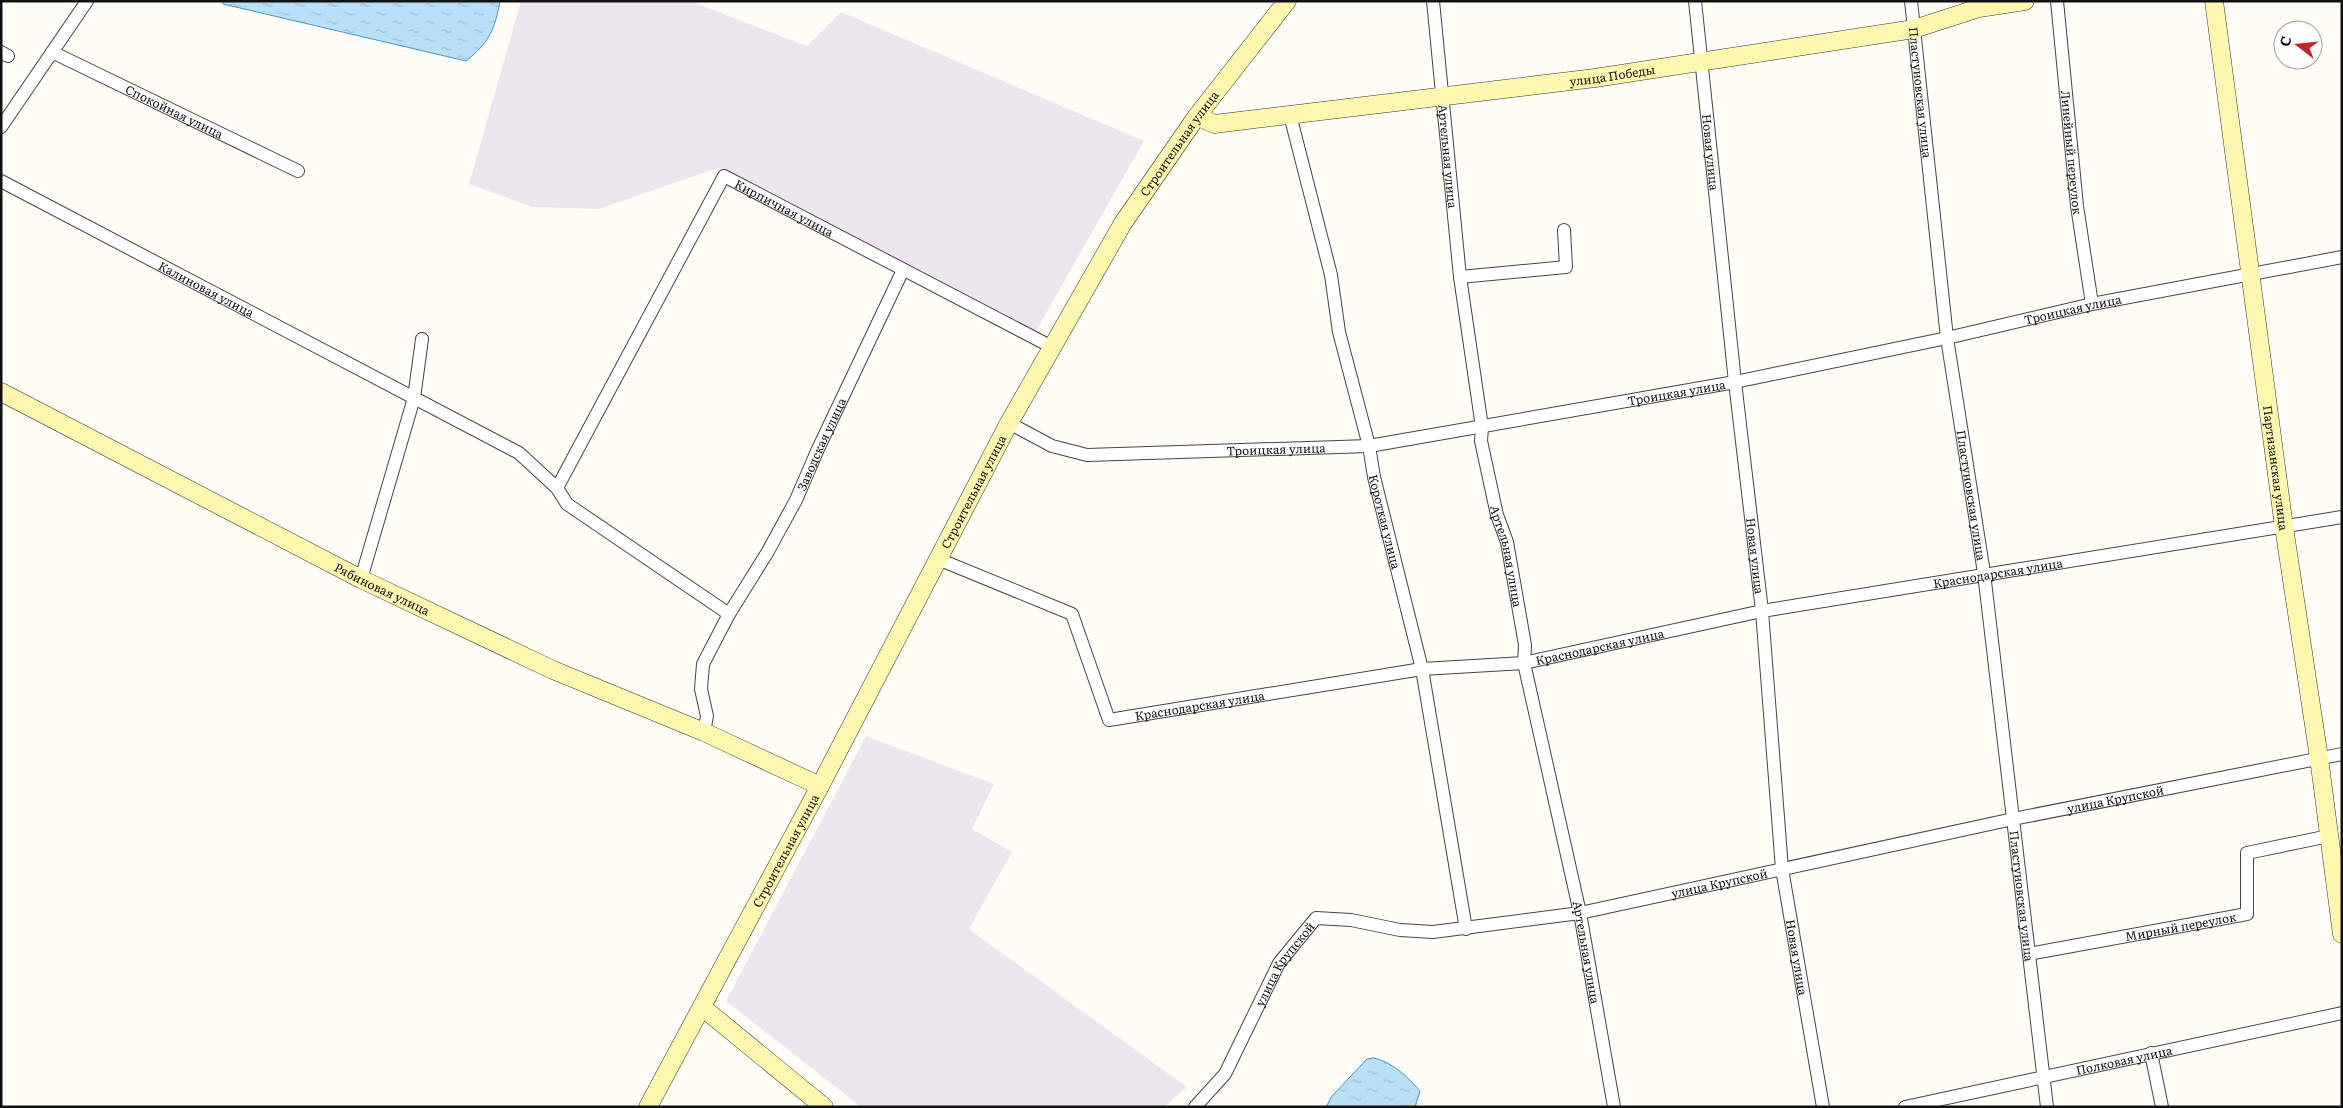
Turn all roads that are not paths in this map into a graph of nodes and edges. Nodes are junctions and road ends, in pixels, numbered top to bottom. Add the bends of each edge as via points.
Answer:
1 (87, 1) edge
2 (1287, 1) edge
3 (1433, 1) edge
4 (1695, 1) edge
5 (1911, 1) edge
6 (2025, 1) edge
7 (2057, 1) edge
8 (2214, 1) edge
9 (1979, 5) edge
10 (1914, 29) junction
11 (52, 52) junction
12 (1700, 61) junction
13 (1442, 96) junction
14 (1197, 116) junction
15 (1290, 116) junction
16 (1, 127) edge
17 (298, 171) dead end
18 (1, 181) edge
19 (1564, 230) dead end
20 (2342, 257) edge
21 (903, 270) junction
22 (2251, 274) junction
23 (1460, 277) junction
24 (2092, 304) junction
25 (1948, 338) junction
26 (422, 339) dead end
27 (1052, 346) junction
28 (1735, 382) junction
29 (1, 392) edge
30 (414, 398) junction
31 (1009, 423) junction
32 (1482, 427) junction
33 (1369, 446) junction
34 (557, 488) junction
35 (2342, 517) edge
36 (2284, 527) junction
37 (938, 559) junction
38 (1984, 573) junction
39 (360, 579) junction
40 (1762, 610) junction
41 (728, 614) junction
42 (1524, 663) junction
43 (1422, 669) junction
44 (704, 732) junction
45 (2342, 754) edge
46 (2319, 758) junction
47 (820, 786) junction
48 (2013, 819) junction
49 (2329, 836) junction
50 (1782, 869) junction
51 (1580, 913) junction
52 (1466, 929) junction
53 (2342, 934) edge
54 (2029, 954) junction
55 (702, 1007) junction
56 (2342, 1013) edge
57 (2151, 1053) junction
58 (2044, 1076) junction
59 (648, 1107) edge
60 (824, 1107) edge
61 (1195, 1107) edge
62 (1614, 1107) edge
63 (1823, 1107) edge
64 (1905, 1107) edge
65 (2047, 1107) edge
66 (2162, 1107) edge

1 - 11 street
2 - 14 street, Строительная улица
3 - 13 street, Артельная улица
4 - 12 street, Новая улица
5 - 10 street, Пластуновская улица
6 - 9 street, улица Победы
7 - 24 street, Линейный переулок via 2077,206
8 - 22 street, Партизанская улица
9 - 10 street, улица Победы
10 - 12 street, улица Победы
10 - 25 street, Пластуновская улица
11 - 16 street
11 - 17 street, Спокойная улица
12 - 13 street, улица Победы via 1595,78
12 - 28 street, Новая улица
13 - 15 street, улица Победы
13 - 23 street, Артельная улица
14 - 15 street, улица Победы via 1214,124
14 - 27 street, Строительная улица via 1123,223
15 - 33 street, Короткая улица via 1331,275 1338,332
18 - 30 street, Калиновая улица
19 - 23 street via 1566,267
20 - 22 street, Троицкая улица
21 - 27 street, Кирпичная улица
21 - 34 street, Кирпичная улица via 724,176
21 - 41 street, Заводская улица via 796,500 767,554
22 - 24 street, Троицкая улица
22 - 36 street, Партизанская улица
23 - 32 street, Артельная улица
24 - 25 street, Троицкая улица
25 - 28 street, Троицкая улица
25 - 38 street, Пластуновская улица
26 - 30 street
27 - 31 street, Строительная улица
28 - 32 street, Троицкая улица
28 - 40 street, Новая улица
29 - 39 street, Рябиновая улица
30 - 34 street, Калиновая улица via 519,453
30 - 39 street
31 - 33 street, Троицкая улица via 1052,446 1087,455
31 - 37 street, Строительная улица
32 - 33 street, Троицкая улица
32 - 42 street, Артельная улица via 1481,441 1497,515 1507,542 1525,645
33 - 43 street, Короткая улица
34 - 41 street, Калиновая улица via 567,504
35 - 36 street, Краснодарская улица
36 - 38 street, Краснодарская улица
36 - 46 street, Партизанская улица
37 - 43 street, Краснодарская улица via 1072,614 1109,720
37 - 47 street, Строительная улица
38 - 40 street, Краснодарская улица
38 - 48 street, Пластуновская улица
39 - 44 street, Рябиновая улица via 553,670
40 - 42 street, Краснодарская улица
40 - 50 street, Новая улица
41 - 44 street, Заводская улица via 703,664 700,689 707,716
42 - 43 street, Краснодарская улица
42 - 51 street, Артельная улица
43 - 52 street, Короткая улица
44 - 47 street, Рябиновая улица
45 - 46 street, улица Крупской
46 - 48 street, улица Крупской
46 - 49 street, Партизанская улица
47 - 55 street, Строительная улица
48 - 50 street, улица Крупской
48 - 54 street, Пластуновская улица
49 - 53 street, Партизанская улица
49 - 54 street, Мирный переулок via 2246,853 2247,914
50 - 51 street, улица Крупской
50 - 63 street, Новая улица
51 - 52 street, улица Крупской
51 - 62 street, Артельная улица
52 - 61 street, улица Крупской via 1400,930 1351,920 1316,918 1280,963 1225,1074
54 - 58 street, Пластуновская улица
55 - 59 street, Строительная улица
55 - 60 street
56 - 57 street, Полковая улица
57 - 58 street, Полковая улица
57 - 66 street
58 - 64 street, Полковая улица
58 - 65 street, Пластуновская улица

